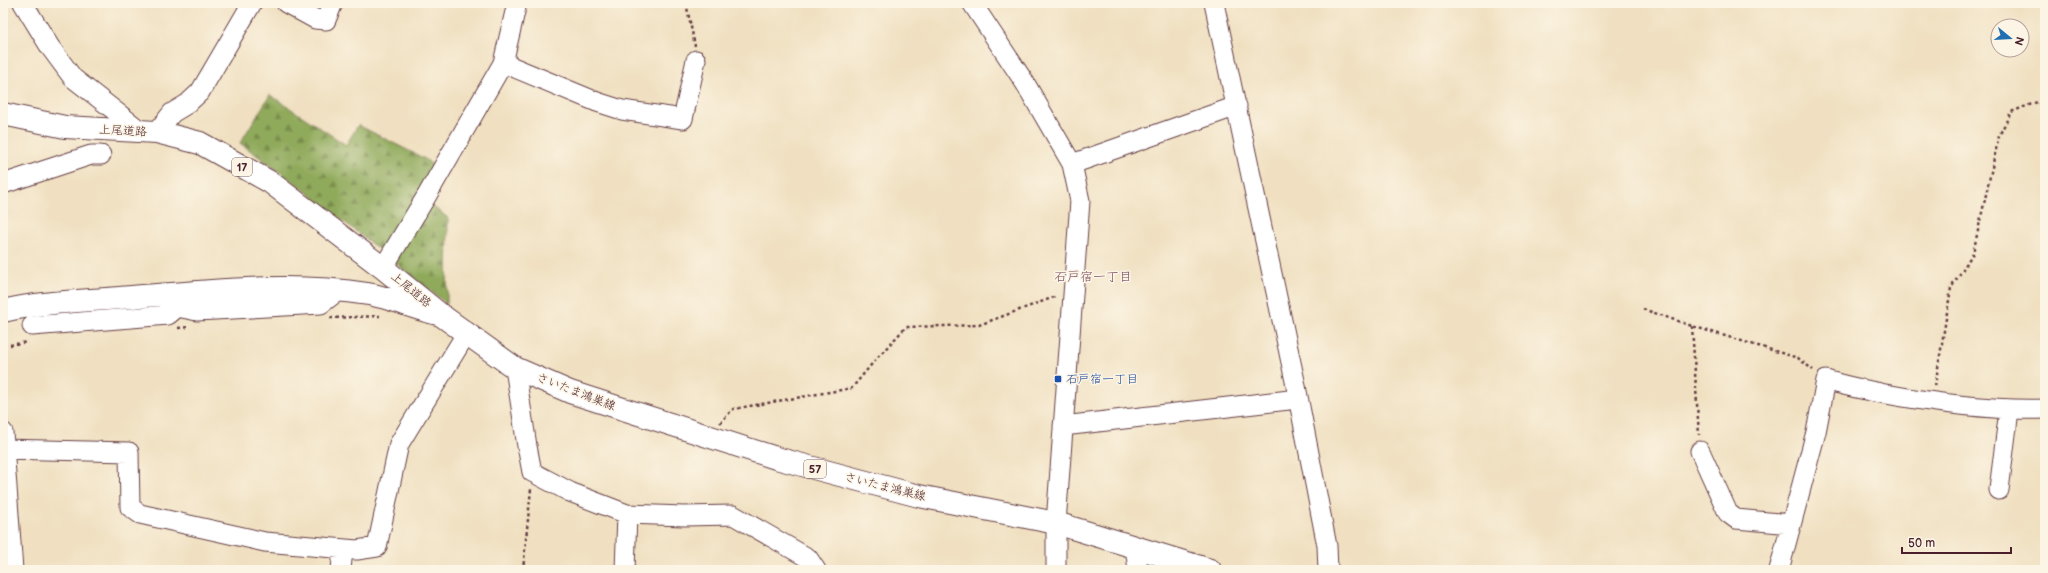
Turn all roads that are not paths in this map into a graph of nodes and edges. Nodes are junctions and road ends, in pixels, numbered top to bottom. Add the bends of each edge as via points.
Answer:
1 (23, 3) edge
2 (252, 3) edge
3 (286, 3) edge
4 (333, 3) edge
5 (517, 3) edge
6 (972, 3) edge
7 (1214, 3) edge
8 (696, 60) road end
9 (503, 62) junction
10 (1237, 106) junction
11 (3, 114) edge
12 (150, 132) junction
13 (101, 155) dead end
14 (1072, 164) junction
15 (3, 184) edge
16 (383, 268) junction
17 (338, 291) junction
18 (160, 295) junction
19 (179, 306) junction
20 (3, 311) edge
21 (441, 315) junction
22 (32, 326) dead end
23 (466, 334) junction
24 (515, 368) junction
25 (1298, 399) junction
26 (2045, 409) edge
27 (2009, 410) junction
28 (1063, 426) junction
29 (4, 440) edge
30 (1700, 451) road end
31 (1998, 490) dead end
32 (627, 514) junction
33 (1056, 522) junction
34 (1790, 524) junction
35 (1134, 547) junction
36 (343, 549) junction
37 (13, 570) edge
38 (341, 570) edge
39 (626, 570) edge
40 (816, 570) edge
41 (1056, 570) edge
42 (1138, 570) edge
43 (1210, 570) edge
44 (1328, 570) edge
45 (1779, 570) edge

1 - 12 street via 73,78
2 - 12 street via 200,92
3 - 4 street via 315,19 326,20
5 - 9 street
6 - 14 street via 1025,83
7 - 10 street
8 - 9 street via 683,119 622,110
9 - 16 street
10 - 14 street
10 - 25 street
11 - 12 main road, 上尾道路 / 17 via 65,127
12 - 16 main road, 上尾道路 / 17 via 200,143 270,182
13 - 15 street via 91,155
14 - 28 street via 1080,201
16 - 21 main road, 上尾道路 / 17
17 - 18 main road, 上尾道路 via 278,289
17 - 19 street via 321,304 197,311
17 - 21 main road, 上尾道路 via 370,295
18 - 19 street
18 - 20 main road, 上尾道路 via 27,306
19 - 22 street via 168,315
21 - 23 main road, さいたま鴻巣線 / 57
23 - 24 main road, さいたま鴻巣線 / 57
23 - 36 street via 399,444 377,547
24 - 32 street via 532,472 570,492
24 - 33 main road, さいたま鴻巣線 / 57 via 570,392 776,458 919,496
25 - 28 street
25 - 44 street via 1327,546
26 - 27 street
27 - 31 street
27 - 34 street via 1932,401 1826,380 1816,432
28 - 33 street
29 - 36 street via 129,452 130,507 140,514 265,542
29 - 37 street
30 - 34 street via 1728,513 1736,519
32 - 39 street
32 - 40 street via 733,515 808,558
33 - 35 main road, さいたま鴻巣線 / 57
33 - 41 street
34 - 45 street
35 - 42 street
35 - 43 main road, さいたま鴻巣線 / 57
36 - 38 street

